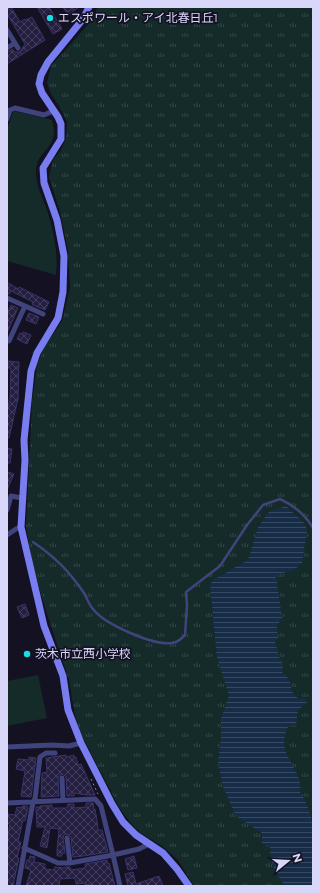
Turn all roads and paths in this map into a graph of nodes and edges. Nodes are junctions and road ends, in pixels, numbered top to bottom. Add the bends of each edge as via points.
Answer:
1 (89, 7) edge
2 (7, 30) edge
3 (7, 48) edge
4 (54, 111) junction
5 (7, 119) edge
6 (7, 298) edge
7 (25, 306) junction
8 (43, 314) dead end
9 (7, 341) edge
10 (22, 498) junction
11 (7, 510) edge
12 (21, 527) junction
13 (313, 528) edge
14 (7, 535) edge
15 (33, 542) dead end
16 (81, 744) junction
17 (7, 747) edge
18 (55, 753) dead end
19 (89, 774) dead end
20 (62, 778) dead end
21 (63, 800) junction
22 (33, 802) junction
23 (7, 803) edge
24 (101, 806) junction
25 (67, 838) dead end
26 (149, 844) junction
27 (24, 848) junction
28 (113, 855) junction
29 (70, 863) junction
30 (18, 886) edge
31 (120, 886) edge
32 (189, 886) edge

1 - 4 street via 83,19 48,62 41,75 39,84 42,93
2 - 3 street via 17,45
4 - 5 street via 44,115 15,108 10,110
4 - 10 street via 61,124 61,139 44,168 44,183 57,220 64,256 63,292 58,318 37,353 31,371 24,440
6 - 7 street
7 - 8 street
7 - 9 street
10 - 11 street via 11,496
10 - 12 street
12 - 14 street
12 - 16 street via 44,626 63,676 68,710
13 - 15 lane via 301,511 285,501 280,499 263,505 220,566 186,592 185,635 174,643 158,642 110,624 93,610 65,567
16 - 17 street
16 - 26 street via 117,813 129,828
18 - 22 street via 46,753 40,757 36,799
19 - 24 path
20 - 21 street
21 - 22 street
21 - 24 street via 95,799
22 - 23 street
22 - 27 street
24 - 28 street
25 - 29 street
26 - 28 street
26 - 32 street via 163,853
27 - 29 street via 58,863
27 - 30 street
28 - 29 street
28 - 31 street

